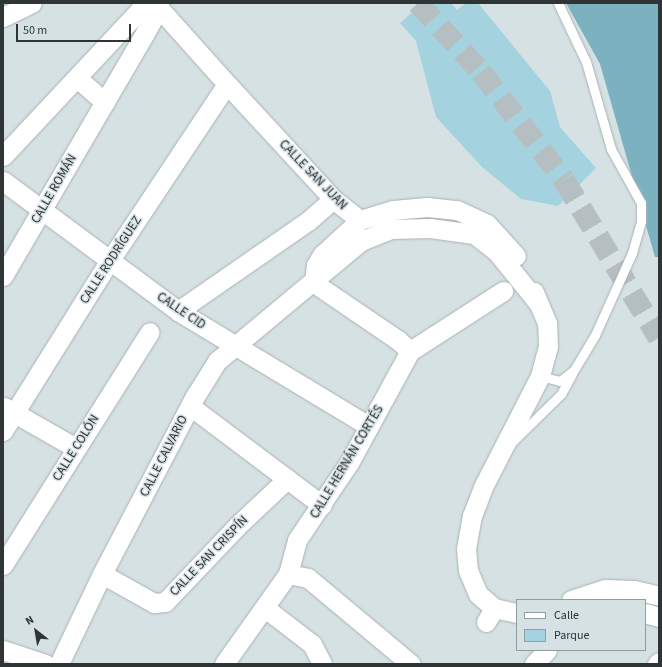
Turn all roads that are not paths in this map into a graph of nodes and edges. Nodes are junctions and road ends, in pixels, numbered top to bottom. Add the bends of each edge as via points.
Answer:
1 (32, 3) edge
2 (558, 3) edge
3 (154, 5) edge
4 (3, 17) edge
5 (77, 78) junction
6 (224, 87) junction
7 (105, 102) junction
8 (3, 156) edge
9 (3, 181) edge
10 (333, 199) junction
11 (42, 208) junction
12 (360, 220) junction
13 (110, 260) junction
14 (3, 276) edge
15 (314, 283) junction
16 (503, 291) dead end
17 (539, 304) junction
18 (178, 311) junction
19 (150, 332) dead end
20 (235, 346) junction
21 (410, 351) junction
22 (574, 370) junction
23 (540, 376) junction
24 (190, 406) junction
25 (8, 410) edge
26 (369, 426) junction
27 (3, 431) edge
28 (76, 448) junction
29 (501, 453) junction
30 (287, 480) junction
31 (322, 505) junction
32 (3, 565) edge
33 (102, 574) junction
34 (288, 574) junction
35 (659, 596) edge
36 (574, 599) edge
37 (265, 608) junction
38 (516, 613) edge
39 (646, 613) edge
40 (659, 617) edge
41 (3, 650) edge
42 (546, 651) edge
43 (59, 663) edge
44 (224, 664) edge
45 (322, 664) edge
46 (411, 664) edge
47 (534, 664) edge

1 - 4 street
2 - 22 lane via 586,62 611,149 641,203 641,221 632,253 595,335
3 - 5 street
3 - 6 street, CALLE SAN JUAN
3 - 7 street, CALLE ROMÁN
5 - 7 street
5 - 8 street
6 - 10 street, CALLE SAN JUAN
6 - 13 street, CALLE RODRÍGUEZ
7 - 11 street, CALLE ROMÁN
9 - 11 street, CALLE CID
10 - 12 street, CALLE SAN JUAN
10 - 18 street via 308,221
11 - 13 street, CALLE CID
11 - 14 street, CALLE ROMÁN
12 - 15 street via 322,255 316,265
12 - 17 street, CALLE SAN JUAN via 393,210 428,207 457,210 477,219 487,224 523,264
13 - 18 street, CALLE CID
13 - 25 street, CALLE RODRÍGUEZ
15 - 17 street, CALLE CALVARIO via 361,241 390,229 430,228 474,234 497,252
15 - 20 street, CALLE CALVARIO
15 - 21 street via 398,340
16 - 21 street, CALLE HERNÁN CORTÉS
17 - 23 street via 547,322 548,347
18 - 20 street, CALLE CID
19 - 28 street, CALLE COLÓN
20 - 24 street, CALLE CALVARIO via 217,360
20 - 26 street, CALLE CID
21 - 26 street, CALLE HERNÁN CORTÉS
22 - 23 lane via 560,381
22 - 29 lane via 561,394
23 - 29 street
24 - 30 street
24 - 33 street, CALLE CALVARIO
25 - 27 street, CALLE RODRÍGUEZ
25 - 28 street
26 - 31 street, CALLE HERNÁN CORTÉS
28 - 32 street, CALLE COLÓN
29 - 38 street via 472,516 466,549 468,571 490,615
30 - 31 street
30 - 33 street, CALLE SAN CRISPÍN via 237,526 165,602 154,603
31 - 34 street, CALLE HERNÁN CORTÉS via 297,540
33 - 43 street, CALLE CALVARIO
34 - 37 street, CALLE HERNÁN CORTÉS
34 - 46 street via 308,578
35 - 36 street via 634,590 605,589
37 - 44 street, CALLE HERNÁN CORTÉS
37 - 45 street via 312,644
39 - 40 street
41 - 43 street
42 - 47 street

